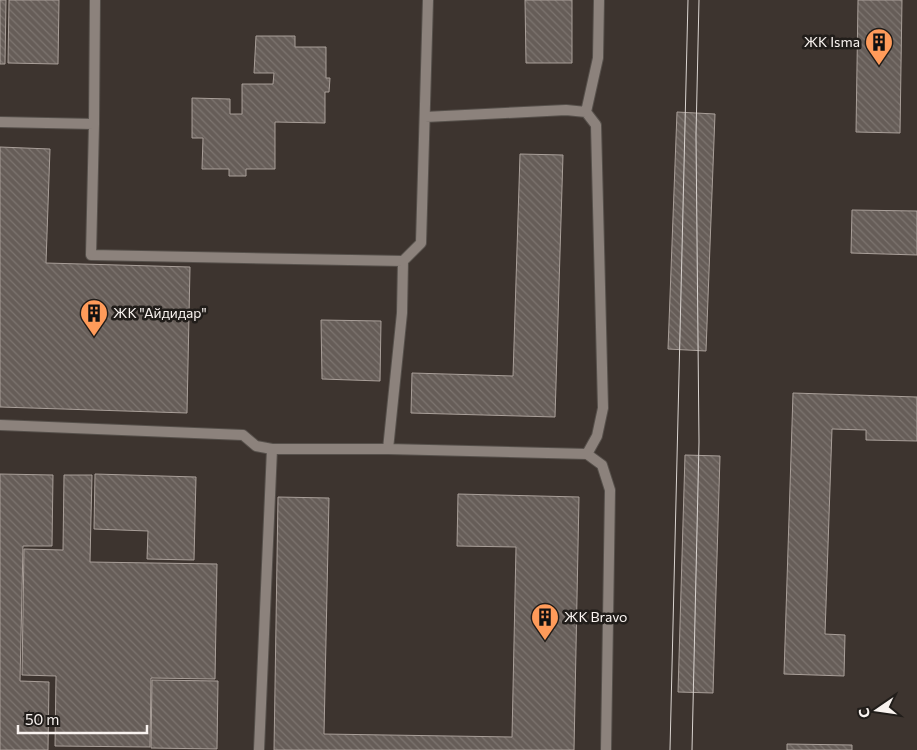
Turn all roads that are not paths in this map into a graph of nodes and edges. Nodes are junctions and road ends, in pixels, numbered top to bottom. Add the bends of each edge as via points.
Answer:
1 (95, 0) edge
2 (428, 0) edge
3 (599, 0) edge
4 (586, 112) junction
5 (425, 117) junction
6 (0, 122) edge
7 (94, 124) junction
8 (403, 260) junction
9 (0, 425) edge
10 (272, 448) junction
11 (388, 449) junction
12 (587, 454) junction
13 (259, 750) edge
14 (606, 750) edge

1 - 7 lane
2 - 5 lane
3 - 4 lane via 598,58
4 - 5 lane via 566,110
4 - 12 lane via 596,125 603,369 603,408 597,436
5 - 8 lane via 421,243
6 - 7 lane
7 - 8 lane via 91,255
8 - 11 lane via 402,313
9 - 10 lane via 242,435 256,446
10 - 11 lane
10 - 13 lane
11 - 12 lane
12 - 14 lane via 602,464 610,490

